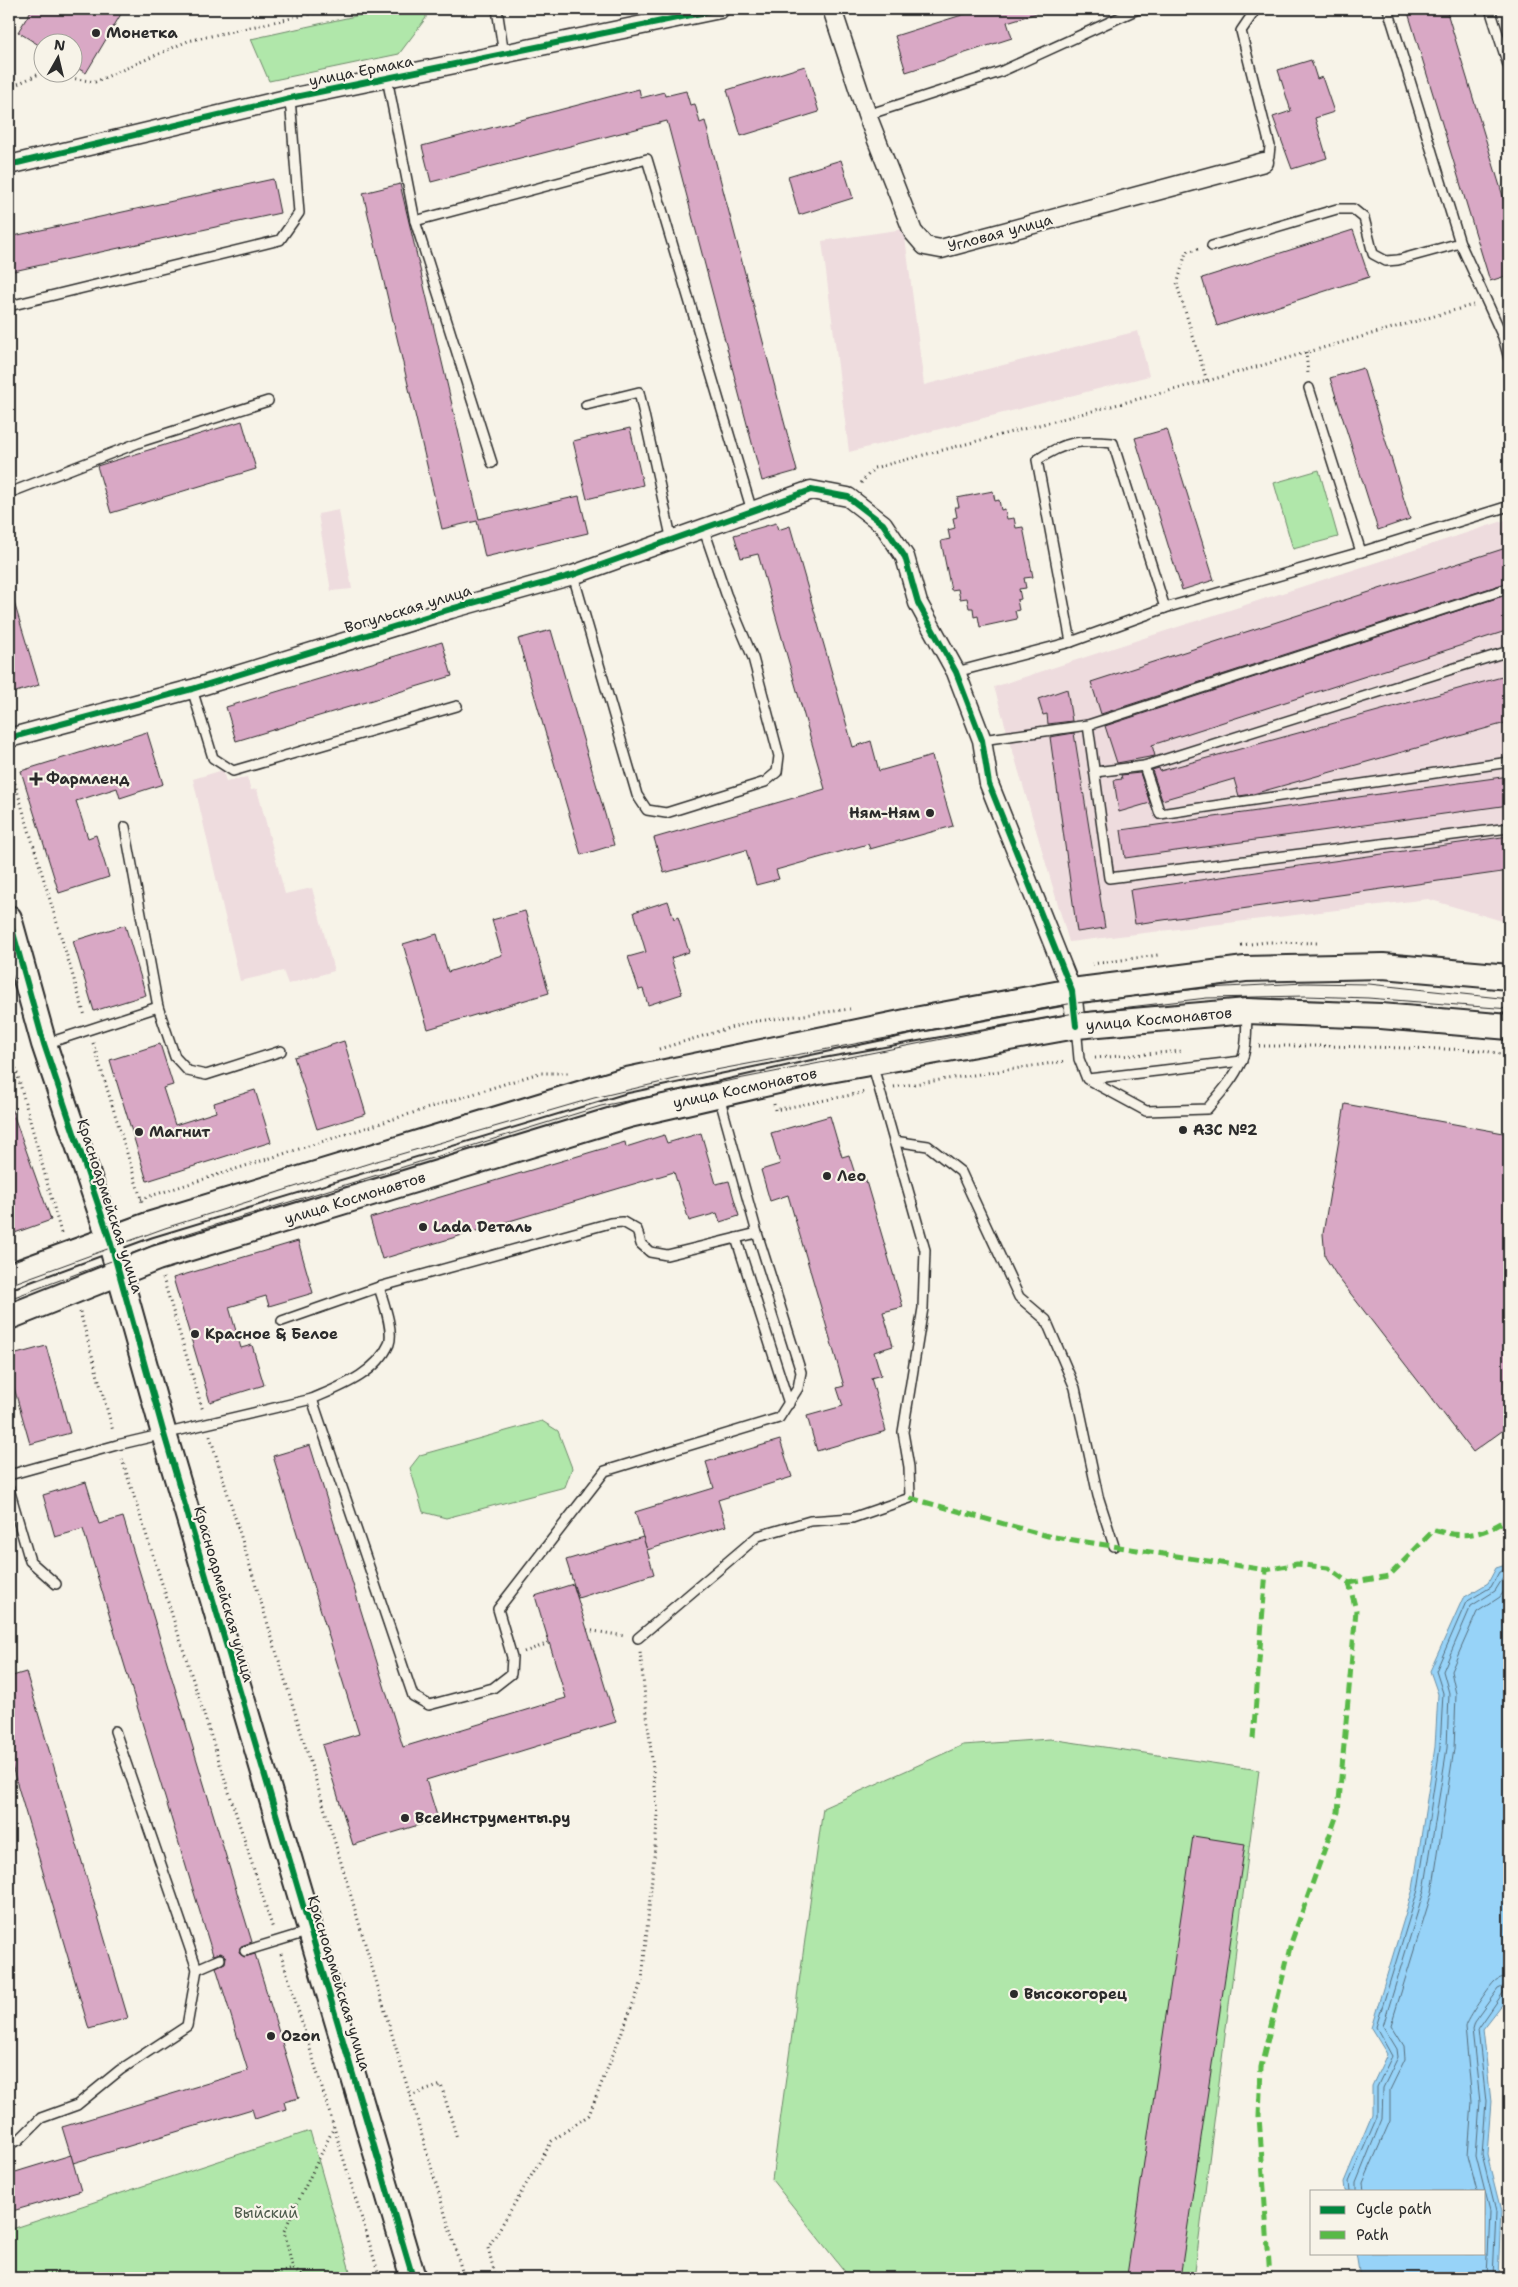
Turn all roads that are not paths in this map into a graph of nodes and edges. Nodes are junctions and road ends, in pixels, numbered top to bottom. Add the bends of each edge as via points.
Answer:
1 (497, 9) edge
2 (720, 9) edge
3 (832, 9) edge
4 (1138, 9) edge
5 (1256, 9) edge
6 (1388, 9) edge
7 (1490, 9) edge
8 (690, 12) edge
9 (504, 55) junction
10 (1509, 68) edge
11 (387, 78) junction
12 (290, 98) junction
13 (867, 115) junction
14 (1264, 162) joint
15 (9, 165) edge
16 (414, 221) junction
17 (1460, 243) junction
18 (1212, 246) road end
19 (9, 306) edge
20 (1509, 359) edge
21 (1309, 388) road end
22 (268, 401) dead end
23 (586, 405) dead end
24 (492, 462) dead end
25 (9, 493) edge
26 (1509, 506) edge
27 (752, 511) junction
28 (704, 530) junction
29 (672, 541) junction
30 (1360, 552) junction
31 (573, 575) junction
32 (1509, 588) edge
33 (1164, 608) junction
34 (1072, 642) junction
35 (1509, 651) edge
36 (956, 672) junction
37 (192, 689) junction
38 (457, 706) dead end
39 (1088, 724) junction
40 (9, 738) edge
41 (982, 740) junction
42 (1509, 762) edge
43 (1144, 766) junction
44 (1095, 772) junction
45 (125, 826) dead end
46 (1509, 828) edge
47 (9, 918) edge
48 (1509, 977) edge
49 (1072, 991) junction
50 (158, 1007) junction
51 (1247, 1011) junction
52 (1076, 1026) junction
53 (1509, 1027) edge
54 (44, 1044) junction
55 (281, 1051) dead end
56 (1242, 1061) junction
57 (872, 1063) junction
58 (1087, 1079) junction
59 (719, 1093) junction
60 (894, 1141) junction
61 (757, 1233) junction
62 (110, 1238) junction
63 (736, 1238) junction
64 (120, 1272) junction
65 (9, 1276) edge
66 (379, 1287) junction
67 (9, 1317) edge
68 (282, 1321) dead end
69 (312, 1399) junction
70 (789, 1404) junction
71 (164, 1434) junction
72 (9, 1475) edge
73 (9, 1489) edge
74 (1114, 1546) dead end
75 (56, 1584) dead end
76 (638, 1638) road end
77 (115, 1730) dead end
78 (311, 1931) junction
79 (245, 1951) dead end
80 (220, 1959) dead end
81 (197, 1969) junction
82 (9, 2144) edge
83 (413, 2278) edge

1 - 9 lane
2 - 8 street, улица Ермака
3 - 13 street, Угловая улица
4 - 13 lane via 1000,72
5 - 14 lane via 1241,30 1270,146 1269,156
6 - 17 lane
7 - 10 lane
8 - 9 street, улица Ермака
9 - 11 street, улица Ермака
11 - 12 street, улица Ермака
11 - 16 lane
12 - 15 street, улица Ермака
12 - 19 lane via 299,213 280,240
13 - 14 street, Угловая улица via 913,232 926,246 941,249
16 - 24 lane
16 - 27 lane via 647,159
17 - 18 lane via 1386,261 1374,254 1364,218 1353,209 1337,208
17 - 20 lane via 1503,337
21 - 30 lane
22 - 25 lane via 144,441
23 - 29 lane via 639,392
26 - 30 lane
27 - 28 street, Вогульская улица
27 - 36 street, Вогульская улица via 810,490 848,497 883,524 905,557 918,603
28 - 29 street, Вогульская улица
28 - 31 lane via 753,658 779,756 777,772 765,782 666,814 647,810 637,795
29 - 31 street, Вогульская улица
30 - 33 lane
31 - 37 street, Вогульская улица
32 - 39 lane
33 - 34 lane
33 - 34 lane via 1113,443 1086,441 1059,446 1037,460
34 - 36 lane
35 - 43 lane
36 - 41 street
37 - 38 lane via 213,758 233,771
37 - 40 street, Вогульская улица
39 - 41 lane
39 - 44 lane
41 - 49 street via 989,784
42 - 43 lane via 1160,814
43 - 44 lane
44 - 46 lane via 1109,878
45 - 50 lane
47 - 54 main road, Красноармейская улица
48 - 49 main road via 1383,966 1245,969
49 - 52 street
49 - 62 main road via 622,1081
50 - 54 lane
50 - 55 lane via 175,1057 188,1071 206,1075
51 - 52 main road, улица Космонавтов
51 - 53 main road, улица Космонавтов via 1380,1016
51 - 56 lane
52 - 57 main road, улица Космонавтов
52 - 58 lane via 1079,1059
54 - 62 main road, Красноармейская улица
56 - 58 lane
56 - 58 lane via 1207,1110 1146,1112
57 - 59 main road, улица Космонавтов via 813,1072
57 - 60 lane
59 - 61 lane
59 - 64 main road, улица Космонавтов via 629,1115
60 - 74 lane via 928,1146 961,1172 1018,1297 1046,1320 1075,1388 1098,1496
60 - 76 lane via 925,1250 923,1308 903,1432 910,1498 852,1518 810,1520 758,1536
61 - 63 lane
61 - 70 lane via 801,1372 798,1388
62 - 64 main road, Красноармейская улица
62 - 65 main road
63 - 66 lane via 667,1255 650,1252 641,1244 637,1230 623,1222 610,1223
63 - 70 lane
64 - 67 main road, улица Космонавтов
64 - 71 main road, Красноармейская улица
66 - 68 lane
66 - 69 lane via 388,1319 390,1343 364,1373
69 - 70 lane via 413,1696 429,1705 493,1688 511,1674 512,1657 498,1609 605,1471 779,1418
69 - 71 lane
71 - 72 lane
71 - 78 main road, Красноармейская улица
73 - 75 lane via 30,1561
77 - 81 lane
78 - 79 lane
78 - 83 main road, Красноармейская улица
80 - 81 lane
81 - 82 lane via 187,2026 120,2070 78,2105 41,2118 19,2140

